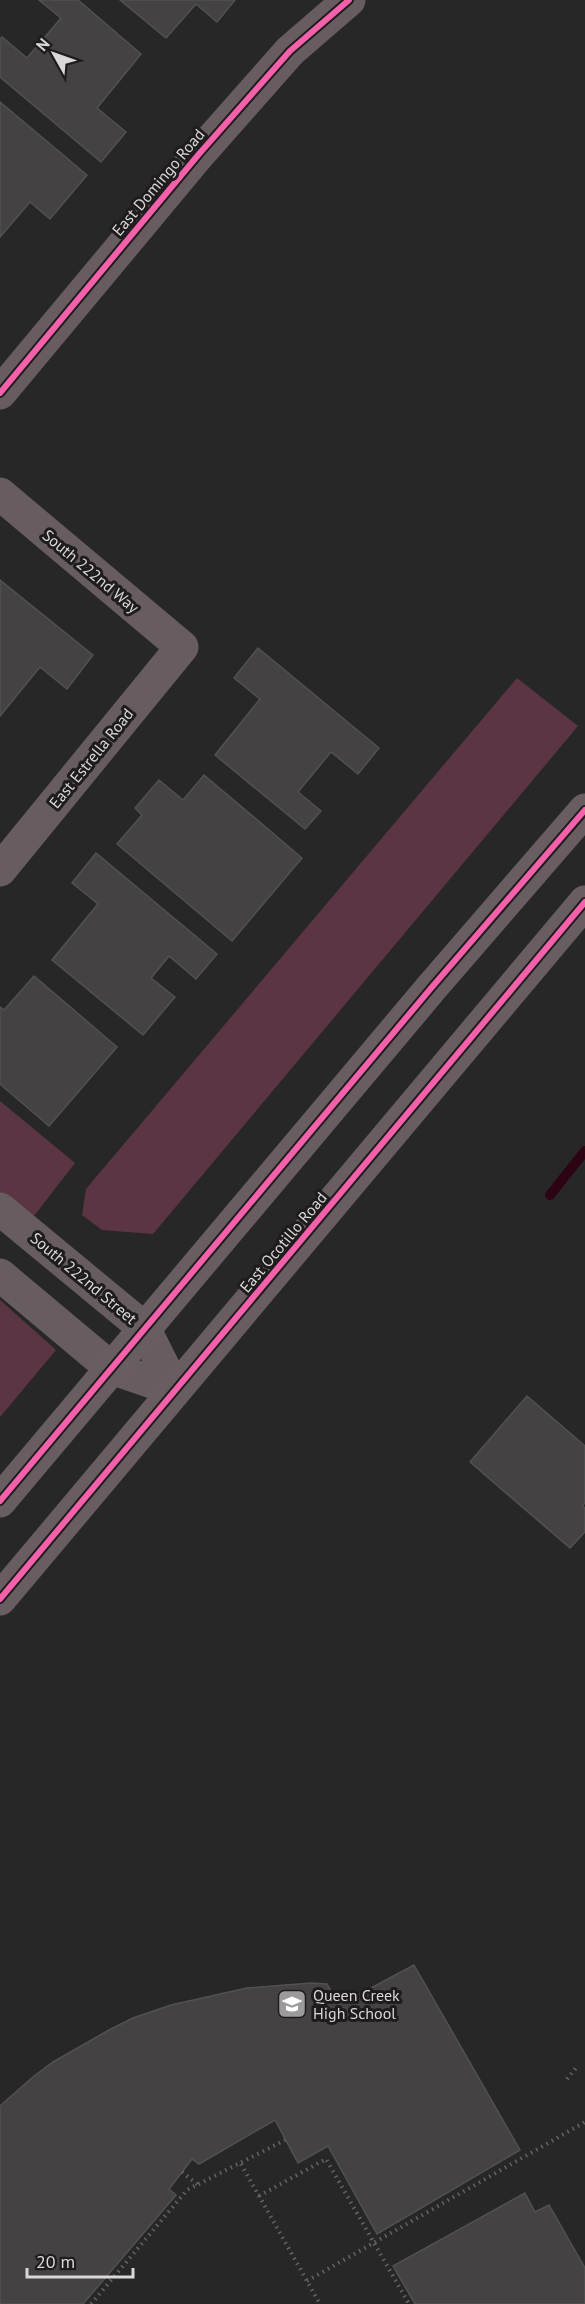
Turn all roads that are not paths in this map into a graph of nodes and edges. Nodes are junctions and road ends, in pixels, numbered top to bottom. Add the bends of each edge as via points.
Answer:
1 (349, 0) edge
2 (0, 393) edge
3 (0, 494) edge
4 (182, 647) joint
5 (585, 810) edge
6 (0, 870) edge
7 (585, 902) edge
8 (0, 1209) edge
9 (0, 1275) edge
10 (144, 1328) junction
11 (111, 1368) junction
12 (176, 1390) junction
13 (0, 1502) edge
14 (0, 1599) edge

1 - 2 street, East Domingo Road via 290,51 214,136
3 - 4 street, South 222nd Way
4 - 6 street, East Estrella Road
5 - 10 main road
7 - 12 main road, East Ocotillo Road
8 - 10 street, South 222nd Street
9 - 11 street
10 - 11 main road
10 - 12 street, South 222nd Street
11 - 12 street
11 - 13 main road
12 - 14 main road, East Ocotillo Road

